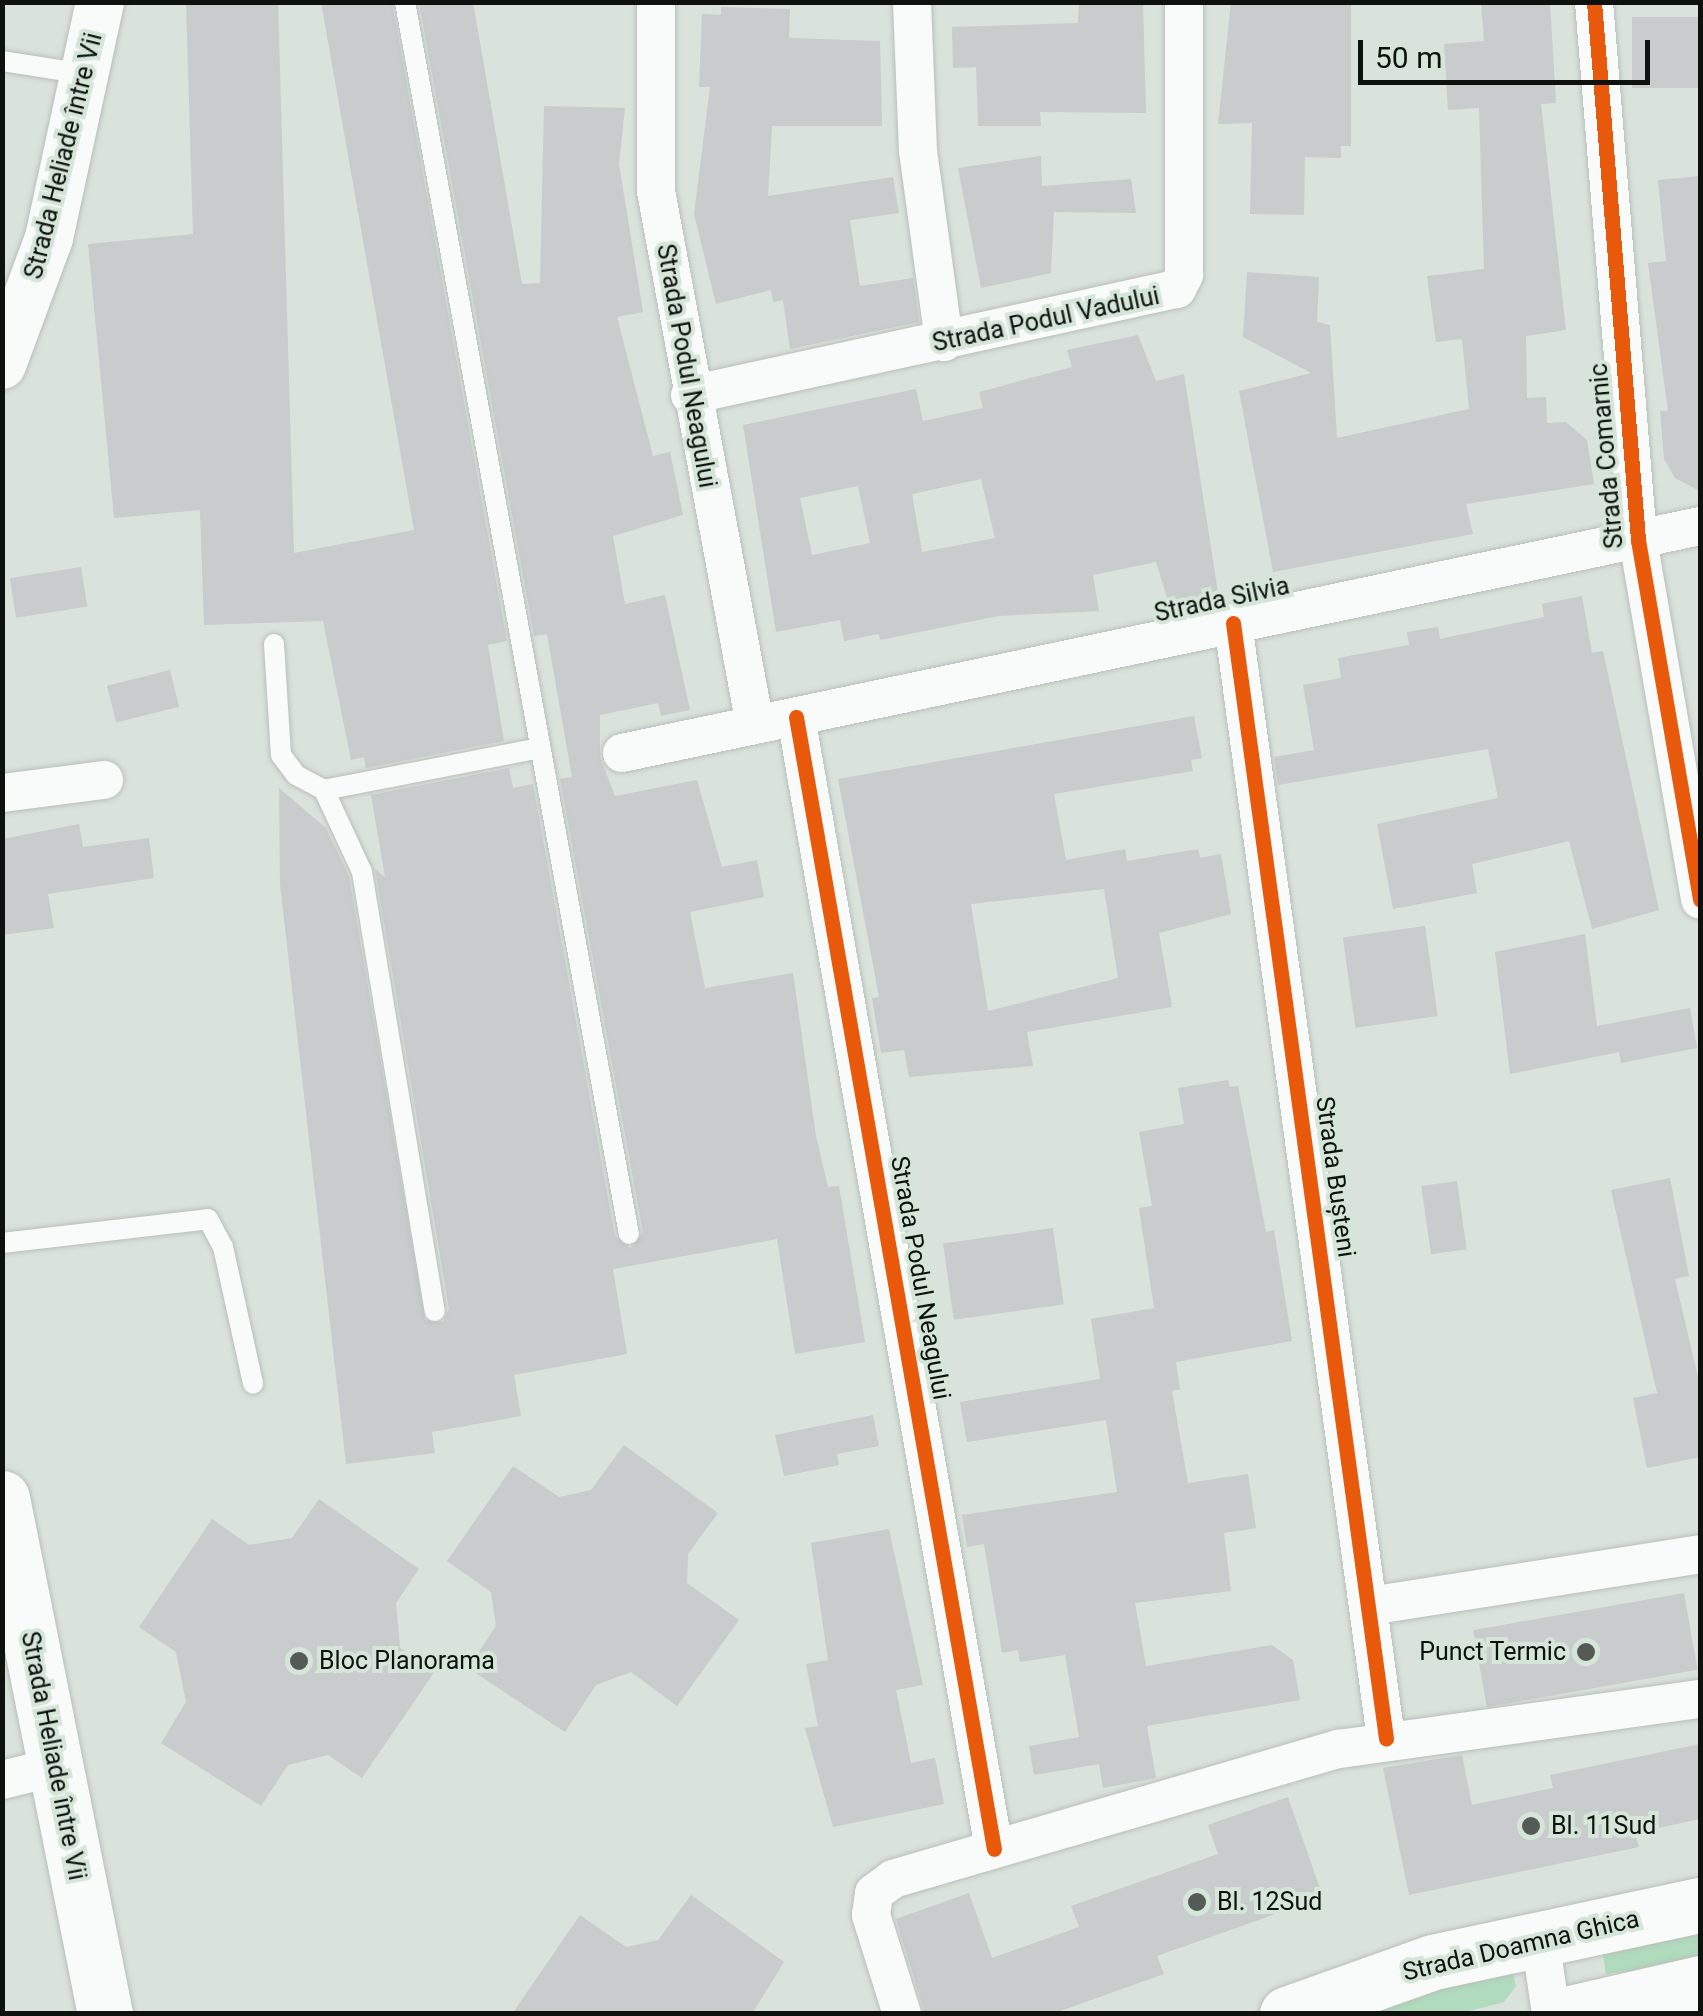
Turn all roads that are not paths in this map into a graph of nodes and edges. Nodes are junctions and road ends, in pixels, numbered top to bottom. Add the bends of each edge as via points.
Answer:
1 (100, 2) edge
2 (405, 2) edge
3 (656, 2) edge
4 (912, 2) edge
5 (1184, 2) edge
6 (1594, 2) edge
7 (2, 61) edge
8 (87, 74) junction
9 (944, 342) junction
10 (2, 366) edge
11 (690, 395) junction
12 (1700, 526) edge
13 (1638, 540) junction
14 (1233, 623) junction
15 (274, 644) dead end
16 (796, 717) junction
17 (755, 726) junction
18 (540, 748) junction
19 (622, 752) dead end
20 (104, 780) dead end
21 (324, 790) junction
22 (2, 793) edge
23 (1700, 900) edge
24 (629, 1234) dead end
25 (2, 1243) edge
26 (435, 1310) dead end
27 (254, 1384) dead end
28 (2, 1498) edge
29 (1700, 1554) edge
30 (1369, 1606) junction
31 (1700, 1699) edge
32 (1386, 1738) junction
33 (56, 1767) junction
34 (2, 1780) edge
35 (994, 1849) junction
36 (1700, 1906) edge
37 (1540, 1938) junction
38 (1700, 1983) edge
39 (105, 2014) edge
40 (902, 2014) edge
41 (1287, 2014) edge
42 (1551, 2014) edge
43 (1566, 2014) edge

1 - 8 street, Strada Heliade între Vii
2 - 18 lane
3 - 11 street, Strada Podul Neagului via 656,191
4 - 9 street via 918,151
5 - 9 street, Strada Podul Vadului via 1184,274 1177,290
6 - 13 street, Strada Comarnic
7 - 8 lane
8 - 10 street, Strada Heliade între Vii via 49,238
9 - 11 street, Strada Podul Vadului
11 - 17 street, Strada Podul Neagului
12 - 13 street, Strada Silvia
13 - 14 street, Strada Silvia
13 - 23 street, Strada Comarnic
14 - 16 street, Strada Silvia
14 - 30 street, Strada Bușteni
15 - 21 lane via 281,755 296,775
16 - 17 street, Strada Silvia
16 - 35 street, Strada Podul Neagului
17 - 19 street, Strada Silvia
18 - 21 lane
18 - 24 lane
20 - 22 street
21 - 26 lane via 362,872
25 - 27 lane via 208,1219 223,1248
28 - 33 main road, Strada Heliade între Vii
29 - 30 street
30 - 32 street, Strada Bușteni
31 - 32 street
32 - 35 street
33 - 34 street
33 - 39 main road, Strada Heliade între Vii
35 - 40 street via 893,1879 874,1893 871,1915
36 - 37 main road, Strada Doamna Ghica
37 - 41 main road, Strada Doamna Ghica via 1433,1962
37 - 42 street
38 - 43 main road

